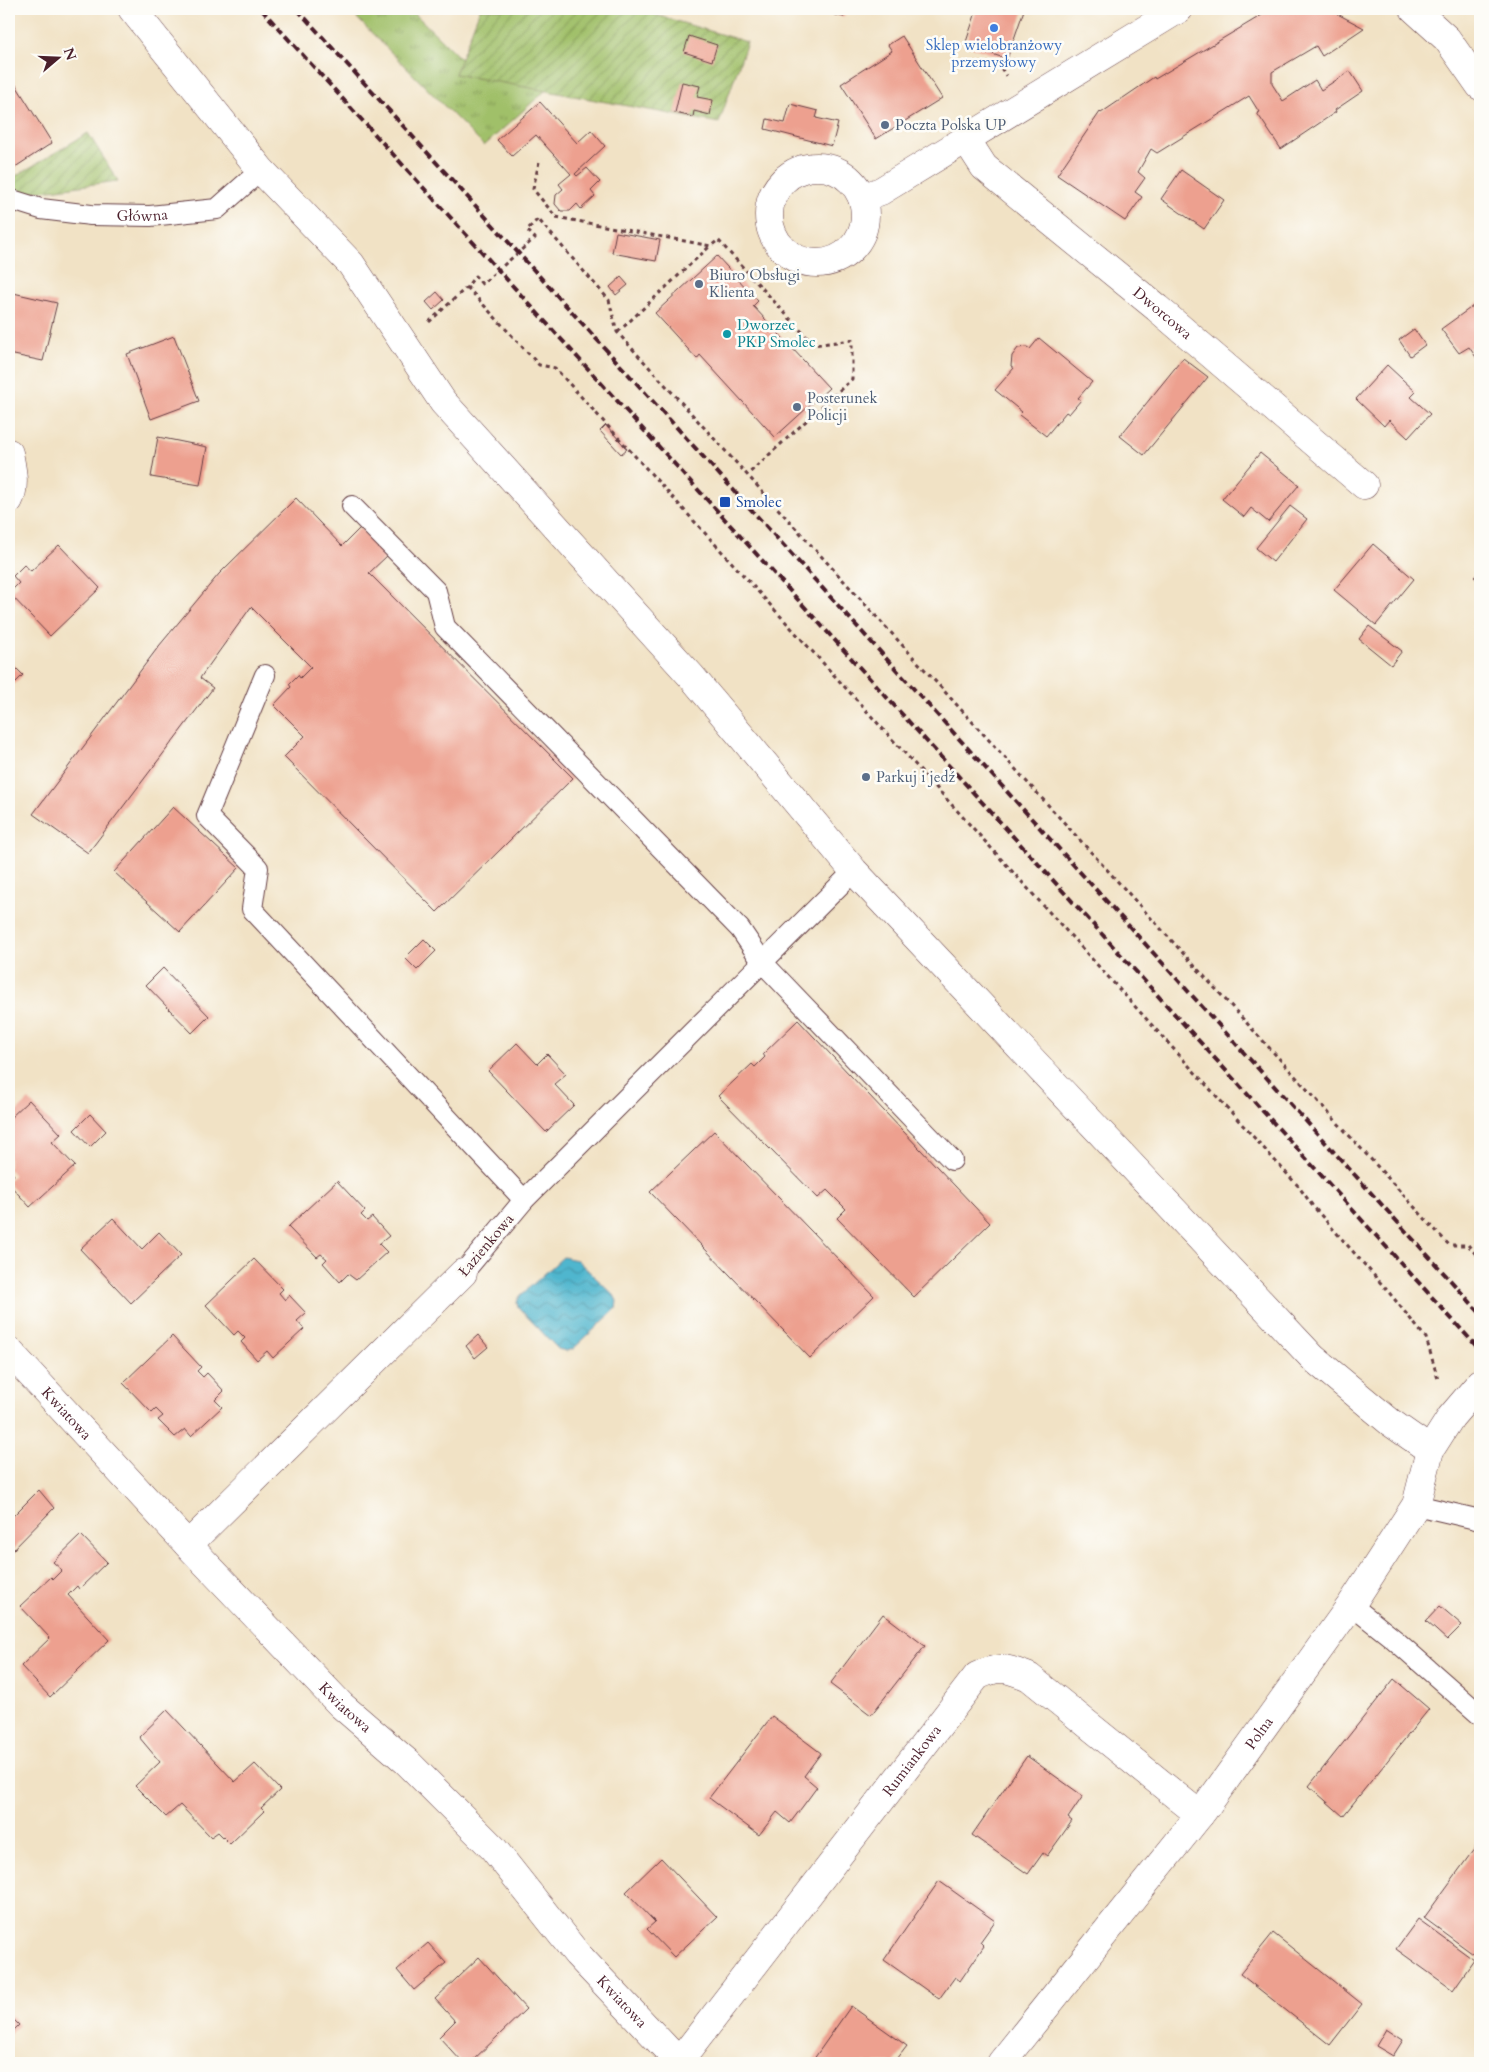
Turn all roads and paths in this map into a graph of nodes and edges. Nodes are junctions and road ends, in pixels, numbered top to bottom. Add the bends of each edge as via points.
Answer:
1 (132, 9) edge
2 (1179, 9) edge
3 (1414, 9) edge
4 (1480, 86) edge
5 (966, 139) junction
6 (539, 162) dead end
7 (261, 170) junction
8 (862, 198) dead end
9 (9, 200) edge
10 (711, 246) junction
11 (467, 286) junction
12 (618, 332) junction
13 (405, 345) junction
14 (9, 453) edge
15 (747, 475) junction
16 (1364, 485) dead end
17 (9, 500) edge
18 (352, 506) dead end
19 (266, 675) dead end
20 (854, 871) junction
21 (763, 963) junction
22 (952, 1160) dead end
23 (524, 1200) junction
24 (1480, 1259) edge
25 (464, 1274) joint
26 (9, 1351) edge
27 (1480, 1382) edge
28 (1451, 1418) junction
29 (1430, 1450) junction
30 (1416, 1505) junction
31 (1480, 1520) edge
32 (188, 1544) junction
33 (1351, 1605) junction
34 (1480, 1715) edge
35 (1200, 1815) junction
36 (680, 2063) edge
37 (1001, 2063) edge

1 - 7 street
2 - 5 street
3 - 4 street via 1447,39
5 - 8 street via 881,192
5 - 16 street, Dworcowa via 984,167 1157,308
6 - 10 path via 533,189 556,216
7 - 9 lane, Główna via 217,209 150,216 91,215 41,210
7 - 13 street via 351,264
10 - 12 path
10 - 15 path via 718,240 814,345 852,340 852,379
11 - 12 path via 475,276 482,284 535,238 527,230 538,220 609,300
11 - 13 path
11 - 28 path via 539,365 555,368 1299,1187 1426,1338
12 - 15 path
13 - 20 street via 443,402 692,677
14 - 17 street via 12,493
15 - 24 path via 1449,1245 1468,1245
18 - 21 lane via 436,591 445,627 740,929
19 - 23 lane via 207,816 258,868 252,909
20 - 21 lane, Łazienkowa
20 - 29 street via 1313,1358 1390,1422
21 - 22 lane
21 - 23 lane, Łazienkowa
23 - 25 lane, Łazienkowa
25 - 32 street, Łazienkowa
26 - 32 street, Kwiatowa
27 - 28 street, Polna
28 - 29 street, Polna
29 - 30 street, Polna
30 - 31 lane
30 - 33 street, Polna
32 - 36 street, Kwiatowa via 341,1705 407,1762 493,1848 577,1954
33 - 34 lane
33 - 35 street, Polna
35 - 36 street, Rumiankowa via 1029,1676 1009,1668 992,1669 977,1676
35 - 37 street, Polna

